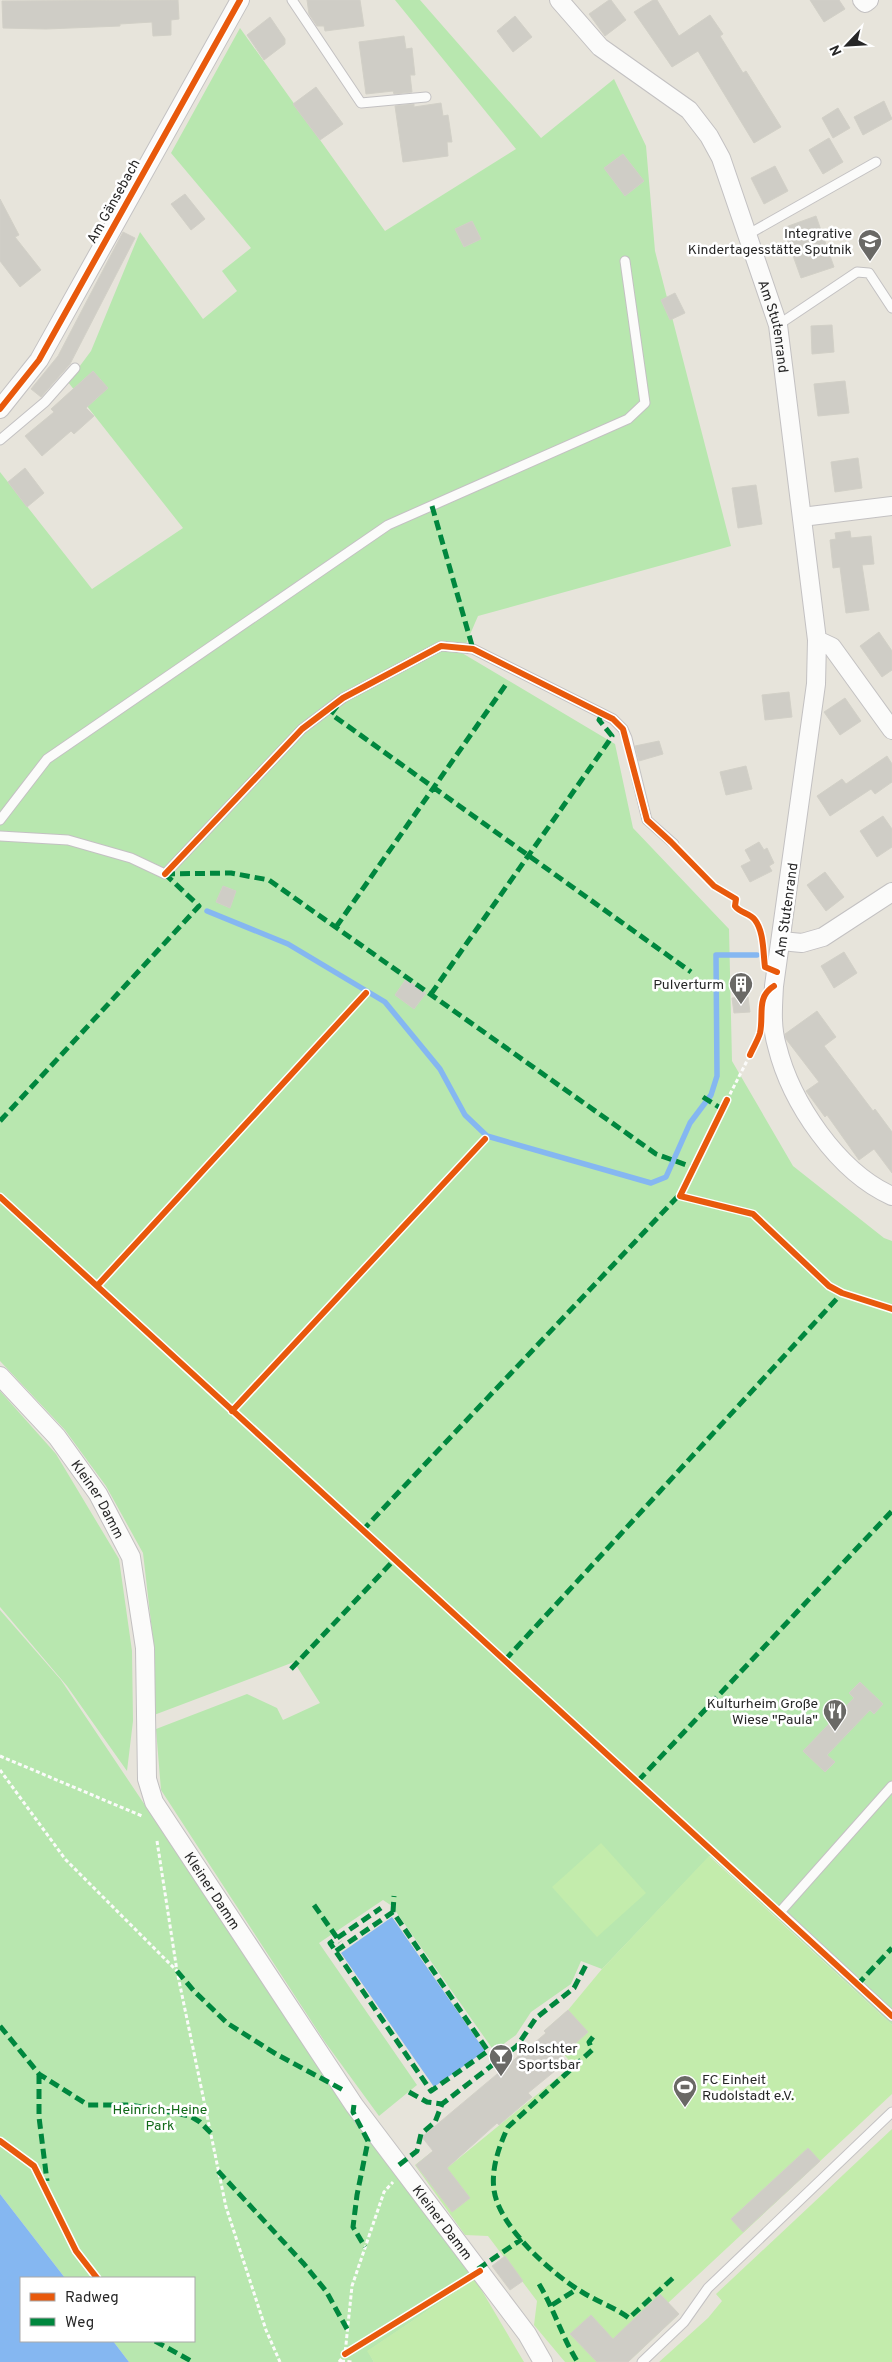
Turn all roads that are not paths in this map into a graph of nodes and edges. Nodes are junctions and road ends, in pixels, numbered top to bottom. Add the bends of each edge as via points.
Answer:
1 (240, 0) edge
2 (292, 0) edge
3 (559, 0) edge
4 (862, 0) edge
5 (869, 0) edge
6 (426, 97) dead end
7 (876, 162) dead end
8 (747, 235) junction
9 (625, 261) dead end
10 (892, 308) edge
11 (778, 325) junction
12 (75, 368) dead end
13 (0, 408) edge
14 (0, 440) edge
15 (892, 506) edge
16 (802, 517) junction
17 (817, 640) junction
18 (892, 730) edge
19 (0, 820) edge
20 (0, 836) edge
21 (674, 844) dead end
22 (892, 892) edge
23 (781, 942) junction
24 (892, 1196) edge
25 (0, 1376) edge
26 (892, 1786) edge
27 (892, 2016) edge
28 (892, 2112) edge
29 (544, 2362) edge
30 (642, 2362) edge

1 - 13 street, Am Gänsebach via 39,360
2 - 6 lane via 362,103
3 - 8 street, Am Stutenrand via 600,47 689,110 721,158
4 - 5 street via 864,3
7 - 8 lane
8 - 11 street, Am Stutenrand
9 - 19 lane via 644,402 628,418 388,526 46,759
10 - 11 lane via 869,273 857,272
11 - 16 street, Am Stutenrand
12 - 14 lane via 45,402
15 - 16 street
16 - 17 street, Am Stutenrand
17 - 18 street via 832,647
17 - 23 street, Am Stutenrand via 816,684
20 - 21 lane via 68,840 131,858 165,874 302,729 343,698 441,646 473,649 613,719 627,738 647,820
22 - 23 street via 823,937 802,943
23 - 24 street, Am Stutenrand via 772,1020 777,1047 795,1095 829,1146 876,1189
25 - 29 street, Kleiner Damm via 57,1438 98,1494 131,1557 145,1648 147,1779 154,1802 354,2105 527,2334
26 - 27 lane via 780,1912
28 - 30 lane via 708,2288 684,2322

